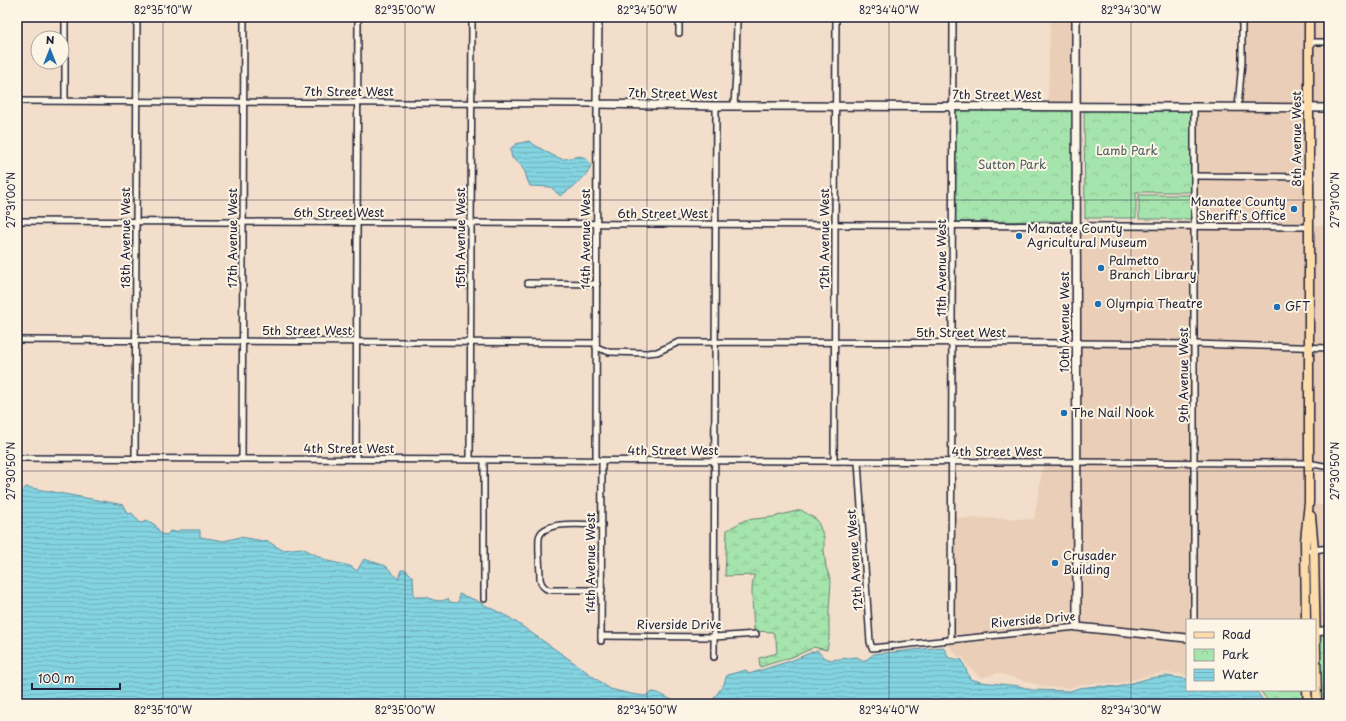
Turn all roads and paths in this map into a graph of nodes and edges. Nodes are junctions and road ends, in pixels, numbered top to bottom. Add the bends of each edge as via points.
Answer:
1 (65, 17) edge
2 (137, 17) edge
3 (244, 17) edge
4 (358, 17) edge
5 (472, 17) edge
6 (598, 17) edge
7 (679, 17) edge
8 (737, 17) edge
9 (836, 17) edge
10 (953, 17) edge
11 (1076, 17) edge
12 (1242, 17) edge
13 (1310, 17) edge
14 (679, 33) dead end
15 (1310, 42) junction
16 (1329, 42) edge
17 (17, 101) edge
18 (65, 101) junction
19 (137, 102) junction
20 (243, 102) junction
21 (357, 103) junction
22 (472, 103) junction
23 (597, 104) junction
24 (716, 106) junction
25 (734, 106) junction
26 (836, 106) junction
27 (953, 106) junction
28 (1076, 106) junction
29 (1194, 107) junction
30 (1238, 107) junction
31 (1309, 108) junction
32 (1329, 108) edge
33 (1194, 176) junction
34 (1309, 177) junction
35 (17, 221) edge
36 (136, 222) junction
37 (243, 222) junction
38 (357, 223) junction
39 (471, 223) junction
40 (597, 224) junction
41 (716, 224) junction
42 (835, 225) junction
43 (952, 225) junction
44 (1076, 226) junction
45 (1194, 226) junction
46 (1309, 227) junction
47 (528, 283) dead end
48 (597, 284) junction
49 (17, 340) edge
50 (136, 341) junction
51 (242, 341) junction
52 (356, 342) junction
53 (471, 342) junction
54 (716, 342) junction
55 (1076, 342) junction
56 (835, 343) junction
57 (952, 343) junction
58 (1194, 344) junction
59 (596, 345) junction
60 (1309, 348) junction
61 (1329, 348) edge
62 (17, 458) edge
63 (135, 459) junction
64 (242, 459) junction
65 (356, 460) junction
66 (470, 460) junction
67 (484, 460) junction
68 (596, 460) junction
69 (602, 460) junction
70 (715, 461) junction
71 (834, 461) junction
72 (858, 462) junction
73 (951, 462) junction
74 (1077, 462) junction
75 (1194, 463) junction
76 (1308, 463) junction
77 (1329, 468) edge
78 (602, 526) junction
79 (1329, 548) edge
80 (1310, 551) junction
81 (1305, 579) junction
82 (602, 590) junction
83 (484, 599) dead end
84 (1194, 619) edge
85 (1306, 619) edge
86 (1310, 619) edge
87 (1315, 619) edge
88 (1077, 627) junction
89 (1329, 630) edge
90 (1316, 632) edge
91 (756, 634) dead end
92 (714, 637) junction
93 (1186, 638) edge
94 (601, 639) joint
95 (951, 639) junction
96 (880, 648) joint
97 (714, 658) dead end
98 (1307, 691) edge
99 (1313, 691) edge
100 (1308, 704) edge
101 (1313, 704) edge
102 (1318, 704) edge

1 - 18 street
2 - 19 street, 18th Avenue West
3 - 20 street, 17th Avenue West
4 - 21 street
5 - 22 street, 15th Avenue West
6 - 23 street, 14th Avenue West
7 - 14 street
8 - 25 street
9 - 26 street, 12th Avenue West
10 - 27 street, 11th Avenue West
11 - 28 street, 10th Avenue West
12 - 30 street
13 - 15 main road, 8th Avenue West
15 - 16 street
15 - 31 main road, 8th Avenue West
17 - 18 street, 7th Street West
18 - 19 street, 7th Street West
19 - 20 street, 7th Street West
19 - 36 street, 18th Avenue West
20 - 21 street, 7th Street West
20 - 37 street, 17th Avenue West
21 - 22 street, 7th Street West
21 - 38 street
22 - 23 street, 7th Street West
22 - 39 street, 15th Avenue West
23 - 24 street, 7th Street West
23 - 40 street, 14th Avenue West
24 - 25 street, 7th Street West
24 - 41 street
25 - 26 street, 7th Street West
26 - 27 street, 7th Street West
26 - 42 street, 12th Avenue West
27 - 28 street, 7th Street West
27 - 43 street, 11th Avenue West
28 - 29 street, 7th Street West
28 - 44 street, 10th Avenue West
29 - 30 street, 7th Street West
29 - 33 street, 9th Avenue West
30 - 31 street, 7th Street West
31 - 32 street, 7th Street West
31 - 34 main road, 8th Avenue West
33 - 34 street
33 - 45 street, 9th Avenue West
34 - 46 main road, 8th Avenue West
35 - 36 street, 6th Street West
36 - 37 street, 6th Street West
36 - 50 street, 18th Avenue West
37 - 38 street, 6th Street West
37 - 51 street, 17th Avenue West
38 - 39 street, 6th Street West
38 - 52 street
39 - 40 street, 6th Street West
39 - 53 street, 15th Avenue West
40 - 41 street, 6th Street West
40 - 48 street, 14th Avenue West
41 - 42 street, 6th Street West
41 - 54 street
42 - 43 street, 6th Street West
42 - 56 street, 12th Avenue West
43 - 44 street, 6th Street West
43 - 57 street, 11th Avenue West
44 - 45 street, 6th Street West
44 - 55 street, 10th Avenue West
45 - 46 street, 6th Street West
45 - 58 street, 9th Avenue West
46 - 60 main road, 8th Avenue West
47 - 48 street
48 - 59 street, 14th Avenue West
49 - 50 street, 5th Street West
50 - 51 street, 5th Street West
50 - 63 street, 18th Avenue West
51 - 52 street, 5th Street West
51 - 64 street, 17th Avenue West
52 - 53 street, 5th Street West
52 - 65 street
53 - 59 street, 5th Street West
53 - 66 street, 15th Avenue West
54 - 56 street, 5th Street West
54 - 59 street, 5th Street West via 679,342 657,352 647,353 609,352
54 - 70 street
55 - 57 street, 5th Street West
55 - 58 street, 5th Street West
55 - 74 street, 10th Avenue West
56 - 57 street, 5th Street West
56 - 71 street, 12th Avenue West
57 - 73 street, 11th Avenue West
58 - 60 street, 5th Street West
58 - 75 street, 9th Avenue West
59 - 68 street, 14th Avenue West
60 - 61 street, 5th Street West
60 - 76 main road, 8th Avenue West
62 - 63 street, 4th Street West
63 - 64 street, 4th Street West
64 - 65 street, 4th Street West
65 - 66 street, 4th Street West
66 - 67 street, 4th Street West
67 - 68 street, 4th Street West
67 - 83 street
68 - 69 street, 4th Street West
69 - 70 street, 4th Street West
69 - 78 street, 14th Avenue West
70 - 71 street, 4th Street West
70 - 92 street
71 - 72 street, 4th Street West
72 - 73 street, 4th Street West
72 - 96 street, 12th Avenue West via 870,642 872,648
73 - 74 street, 4th Street West
73 - 95 street, 11th Avenue West
74 - 75 street, 4th Street West
74 - 88 street, 10th Avenue West
75 - 76 street, 4th Street West
75 - 84 street, 9th Avenue West
76 - 77 street, 4th Street West
76 - 80 main road, 8th Avenue West
78 - 82 street, 14th Avenue West
78 - 82 street via 552,526 544,530 540,538 540,579 544,588
79 - 80 street
80 - 81 main road, 8th Avenue West
80 - 87 main road, 8th Avenue West
81 - 85 main road, 8th Avenue West
81 - 86 main road
82 - 94 street, 14th Avenue West
88 - 93 street, Riverside Drive
88 - 95 street, Riverside Drive
89 - 90 street
90 - 102 main road, 8th Avenue West
91 - 92 street, Riverside Drive
92 - 94 street, Riverside Drive
92 - 97 street
95 - 96 street, Riverside Drive
98 - 100 main road
99 - 101 main road

